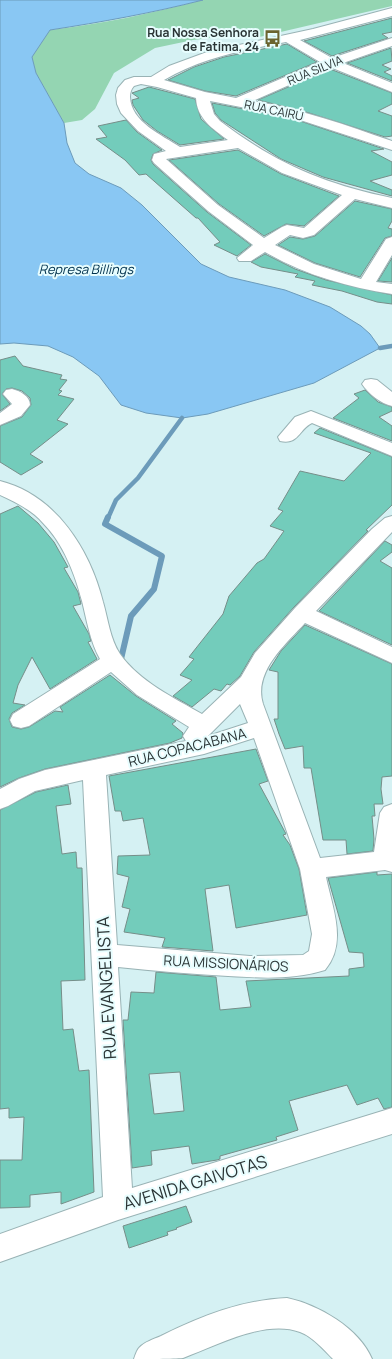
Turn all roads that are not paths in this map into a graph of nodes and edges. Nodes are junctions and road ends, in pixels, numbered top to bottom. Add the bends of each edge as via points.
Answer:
1 (392, 12) edge
2 (288, 38) junction
3 (392, 42) edge
4 (331, 63) junction
5 (155, 82) junction
6 (392, 88) edge
7 (203, 96) junction
8 (239, 102) junction
9 (240, 143) junction
10 (392, 146) edge
11 (177, 152) junction
12 (352, 194) junction
13 (392, 203) edge
14 (392, 242) edge
15 (263, 246) junction
16 (245, 258) dead end
17 (366, 285) junction
18 (392, 289) edge
19 (371, 384) dead end
20 (12, 394) dead end
21 (392, 401) edge
22 (0, 420) edge
23 (287, 437) dead end
24 (392, 450) edge
25 (0, 486) edge
26 (392, 522) edge
27 (302, 613) junction
28 (392, 656) edge
29 (113, 661) junction
30 (250, 681) junction
31 (20, 720) dead end
32 (205, 726) junction
33 (262, 727) junction
34 (178, 752) junction
35 (94, 770) junction
36 (0, 800) edge
37 (392, 813) edge
38 (388, 861) edge
39 (312, 869) junction
40 (105, 955) junction
41 (392, 1121) edge
42 (118, 1206) junction
43 (0, 1248) edge
44 (150, 1359) edge
45 (356, 1359) edge

1 - 2 street
2 - 4 street
2 - 5 street via 202,58 158,77
3 - 4 street, RUA SILVIA
4 - 6 street
4 - 8 street, RUA SILVIA
5 - 7 street, RUA CAIRÚ
5 - 11 street, RUA CAIRÚ via 128,84 123,92 125,107 144,129
7 - 8 street, RUA CAIRÚ
7 - 9 street via 207,117
8 - 10 street, RUA CAIRÚ via 298,114
9 - 11 street
9 - 12 street via 296,175
11 - 15 street via 161,155 159,160 216,212
12 - 13 street
12 - 15 street via 309,232 287,230
14 - 17 street
15 - 16 street
15 - 17 street via 315,271
17 - 18 street
19 - 21 street
20 - 22 street via 22,405
23 - 24 street via 301,421 311,416
25 - 29 street via 43,511 59,528 92,598 98,624
26 - 27 street
27 - 28 street
27 - 30 street via 267,653
29 - 31 street
29 - 32 street via 157,698
30 - 32 street
30 - 33 street, RUA COPACABANA via 252,707
32 - 34 street
33 - 34 street, RUA COPACABANA
33 - 39 street, RUA MISSIONÁRIOS
34 - 35 street, RUA COPACABANA
35 - 36 street, RUA COPACABANA via 27,785
35 - 40 street, RUA EVANGELISTA
37 - 38 street
38 - 39 street
39 - 40 street, RUA MISSIONÁRIOS via 325,944 322,954 315,962 296,966 246,967
40 - 42 street, RUA EVANGELISTA
41 - 42 street, AVENIDA GAIVOTAS
42 - 43 street, AVENIDA GAIVOTAS
44 - 45 street via 208,1331 252,1317 290,1314 321,1327

